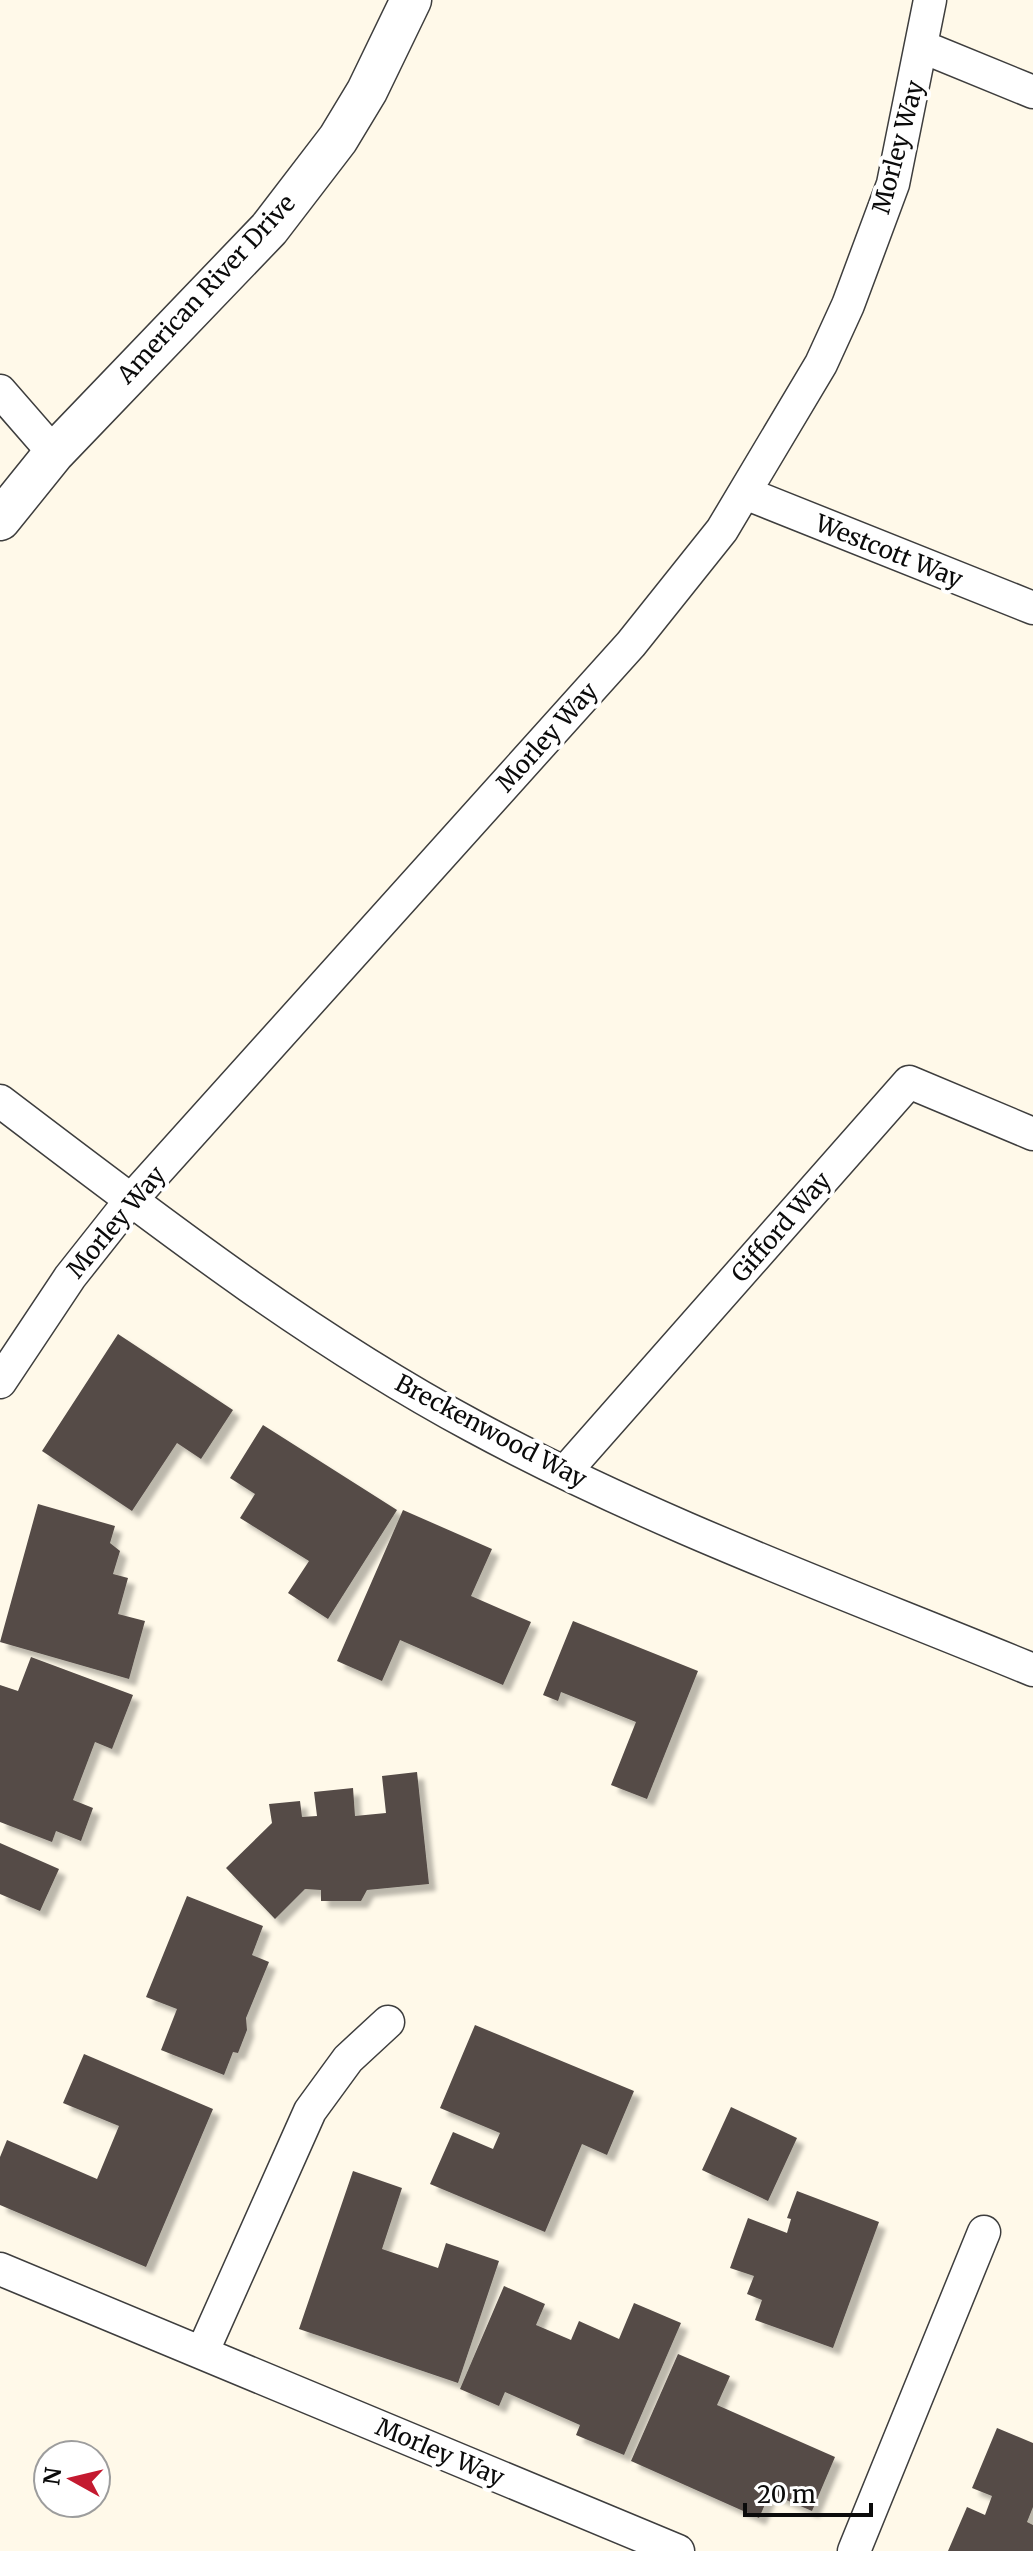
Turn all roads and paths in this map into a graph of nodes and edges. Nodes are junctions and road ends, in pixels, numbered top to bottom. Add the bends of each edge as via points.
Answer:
1 (411, 0) edge
2 (930, 0) edge
3 (923, 47) junction
4 (1033, 92) edge
5 (0, 391) edge
6 (54, 453) junction
7 (745, 493) junction
8 (0, 520) edge
9 (1033, 608) edge
10 (0, 1101) edge
11 (1033, 1134) edge
12 (131, 1200) junction
13 (0, 1382) edge
14 (565, 1472) junction
15 (1033, 1670) edge
16 (388, 2022) dead end
17 (984, 2232) dead end
18 (0, 2269) edge
19 (202, 2353) junction
20 (678, 2551) edge
21 (854, 2551) edge

1 - 6 street, American River Drive via 338,139 269,229
2 - 3 street, Morley Way
3 - 4 street
3 - 7 street, Morley Way via 893,184 848,305 821,364
5 - 6 street
6 - 8 street, American River Drive
7 - 9 street, Westcott Way
7 - 12 street, Morley Way via 683,582 631,644
10 - 12 street, Breckenwood Way
11 - 14 street, Gifford Way via 909,1082
12 - 13 street, Morley Way via 70,1277
12 - 14 street, Breckenwood Way via 343,1351
14 - 15 street, Breckenwood Way
16 - 19 street via 348,2059 310,2111
17 - 21 street
18 - 19 street, Morley Way
19 - 20 street, Morley Way

